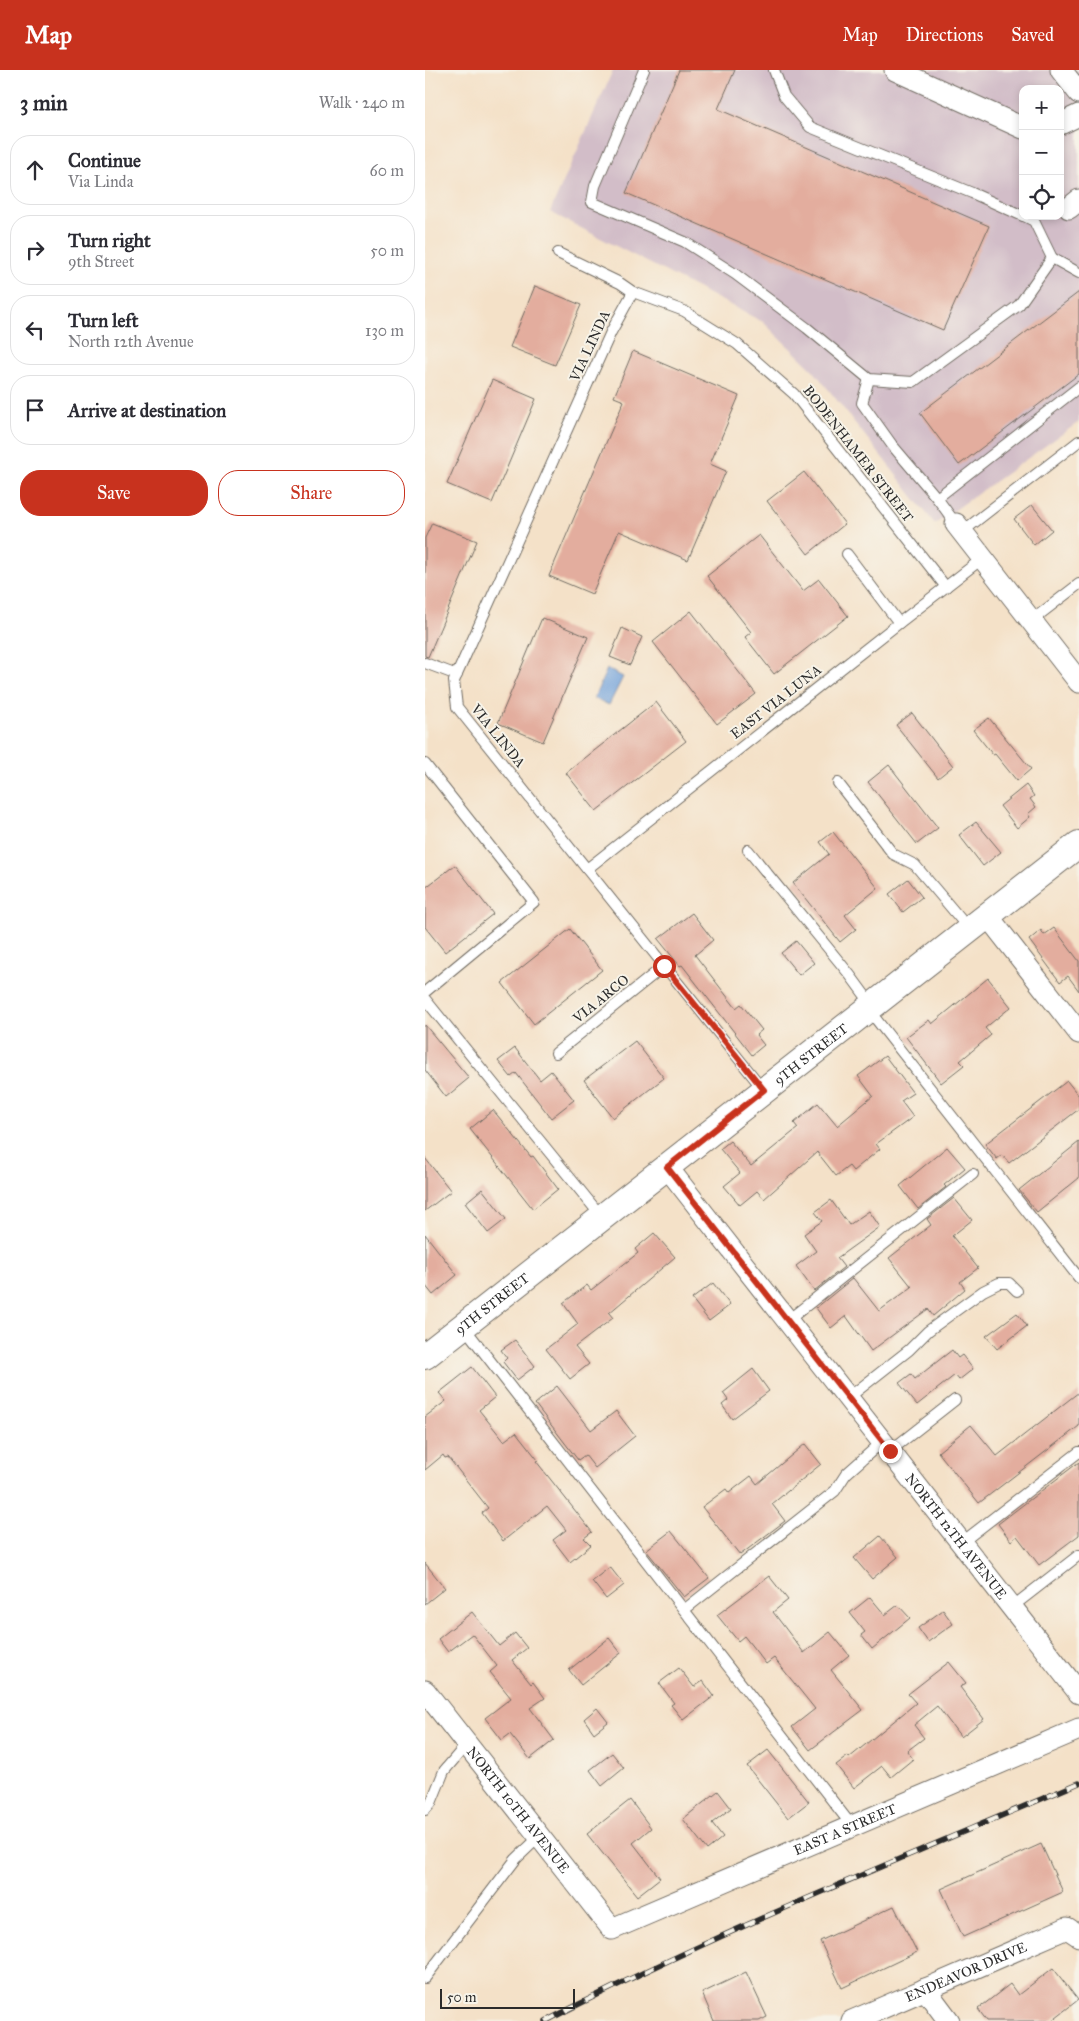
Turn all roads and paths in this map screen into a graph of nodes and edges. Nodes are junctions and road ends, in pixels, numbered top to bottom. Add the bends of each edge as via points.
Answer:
1 (644, 70) edge
2 (774, 70) edge
3 (895, 70) edge
4 (1079, 115) edge
5 (1064, 122) edge
6 (1019, 126) edge
7 (1019, 214) edge
8 (1032, 220) edge
9 (559, 253) dead end
10 (1052, 258) junction
11 (1079, 272) edge
12 (633, 292) junction
13 (869, 379) junction
14 (1079, 387) edge
15 (1079, 441) edge
16 (937, 498) junction
17 (959, 528) junction
18 (847, 554) dead end
19 (983, 558) junction
20 (1079, 584) edge
21 (946, 587) junction
22 (1031, 621) junction
23 (899, 622) junction
24 (425, 662) edge
25 (457, 675) junction
26 (1079, 682) edge
27 (425, 764) edge
28 (838, 783) dead end
29 (1079, 844) edge
30 (748, 850) dead end
31 (587, 869) junction
32 (978, 922) junction
33 (664, 966) junction
34 (425, 992) edge
35 (425, 999) edge
36 (870, 1007) junction
37 (1079, 1033) edge
38 (556, 1053) dead end
39 (764, 1090) junction
40 (667, 1167) junction
41 (973, 1174) dead end
42 (602, 1217) junction
43 (1079, 1278) edge
44 (1017, 1291) dead end
45 (787, 1321) junction
46 (463, 1326) junction
47 (426, 1353) edge
48 (848, 1398) junction
49 (955, 1400) dead end
50 (886, 1446) junction
51 (1079, 1452) edge
52 (961, 1543) junction
53 (1079, 1555) edge
54 (1012, 1608) junction
55 (684, 1610) junction
56 (425, 1691) edge
57 (1079, 1693) edge
58 (1079, 1729) edge
59 (467, 1744) junction
60 (425, 1810) edge
61 (852, 1826) junction
62 (539, 1837) junction
63 (612, 1929) joint
64 (1079, 1936) edge
65 (425, 1978) edge
66 (925, 1989) junction
67 (852, 2021) edge
68 (949, 2021) edge

1 - 13 lane via 595,186 592,202 685,242 751,286
2 - 7 lane via 784,96 810,127
3 - 6 street
4 - 5 street
8 - 10 lane
9 - 12 lane, BODENHAMER STREET
10 - 11 lane
10 - 13 lane via 1019,305 913,382
12 - 21 lane, BODENHAMER STREET via 684,311 737,344 794,394
12 - 25 lane, VIA LINDA via 611,332
13 - 16 lane via 862,403
14 - 16 lane
15 - 17 lane
16 - 17 lane
17 - 19 street
18 - 23 lane
19 - 21 lane, EAST VIA LUNA
19 - 22 street
20 - 22 lane
21 - 23 lane, EAST VIA LUNA
22 - 26 street
23 - 31 lane, EAST VIA LUNA
24 - 25 lane
25 - 31 lane, VIA LINDA via 454,681 457,708
27 - 34 lane via 534,902
28 - 32 lane via 893,854 915,865
29 - 32 street, 9TH STREET
30 - 36 lane via 849,975
31 - 33 lane, VIA LINDA
32 - 36 street, 9TH STREET
32 - 37 street
33 - 38 lane, VIA ARCO
33 - 39 lane, VIA LINDA
35 - 42 lane
36 - 39 street, 9TH STREET
36 - 43 lane
39 - 40 street, 9TH STREET
40 - 42 street, 9TH STREET
40 - 45 street, NORTH 12TH AVENUE
41 - 45 lane
42 - 46 street, 9TH STREET
44 - 48 lane via 1009,1284 999,1283 983,1291
45 - 48 street, NORTH 12TH AVENUE
46 - 47 street, 9TH STREET
46 - 55 lane
48 - 50 street, NORTH 12TH AVENUE
49 - 50 lane
50 - 52 street, NORTH 12TH AVENUE
50 - 55 lane via 846,1474 835,1491
51 - 52 lane
52 - 54 street, NORTH 12TH AVENUE
53 - 54 lane
54 - 57 street, NORTH 12TH AVENUE
55 - 61 lane
56 - 59 street, NORTH 10TH AVENUE
58 - 61 street, EAST A STREET
59 - 60 lane via 444,1771
59 - 62 street, NORTH 10TH AVENUE
61 - 63 street, EAST A STREET
62 - 63 street, NORTH 10TH AVENUE
62 - 65 lane via 516,1860
64 - 66 street, ENDEAVOR DRIVE via 1067,1928
66 - 67 street, ENDEAVOR DRIVE
66 - 68 street

